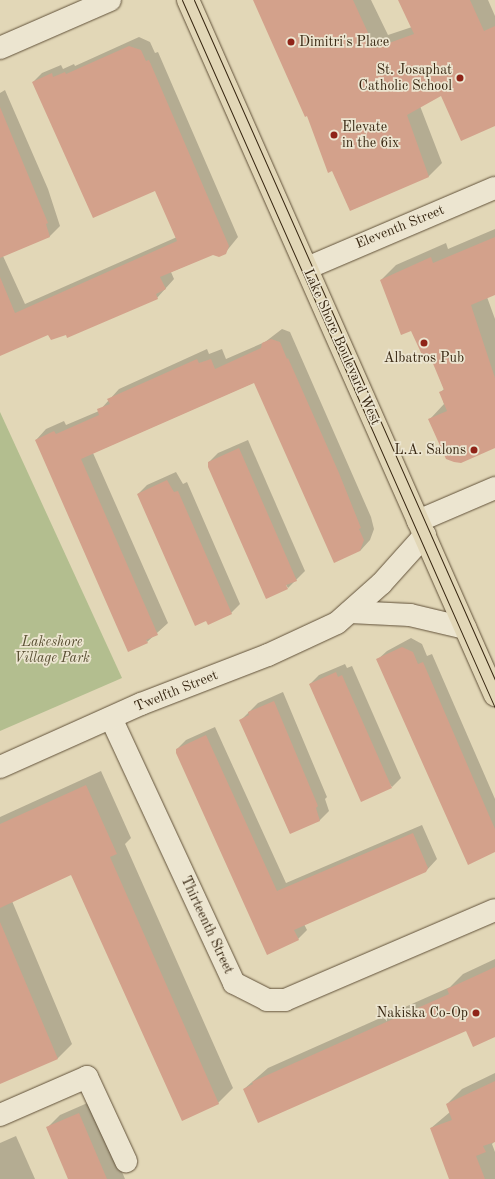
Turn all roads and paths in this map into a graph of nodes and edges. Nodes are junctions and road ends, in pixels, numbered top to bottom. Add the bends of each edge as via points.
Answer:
1 (110, 0) edge
2 (188, 0) edge
3 (0, 48) edge
4 (495, 188) edge
5 (306, 268) junction
6 (495, 488) edge
7 (422, 528) junction
8 (350, 612) junction
9 (465, 628) junction
10 (495, 695) edge
11 (111, 718) junction
12 (0, 767) edge
13 (495, 910) edge
14 (0, 1114) edge
15 (126, 1161) dead end

1 - 3 street
2 - 5 main road, Lake Shore Boulevard West
4 - 5 street, Eleventh Street
5 - 7 main road, Lake Shore Boulevard West
6 - 7 street, Twelfth Street
7 - 8 street, Twelfth Street via 381,584
7 - 9 main road, Lake Shore Boulevard West
8 - 9 street via 410,615
8 - 11 street, Twelfth Street via 337,623 268,655 193,682
9 - 10 main road, Lake Shore Boulevard West
11 - 12 street, Twelfth Street
11 - 13 street, Thirteenth Street via 234,983 267,1000 285,1000
14 - 15 street via 87,1077

